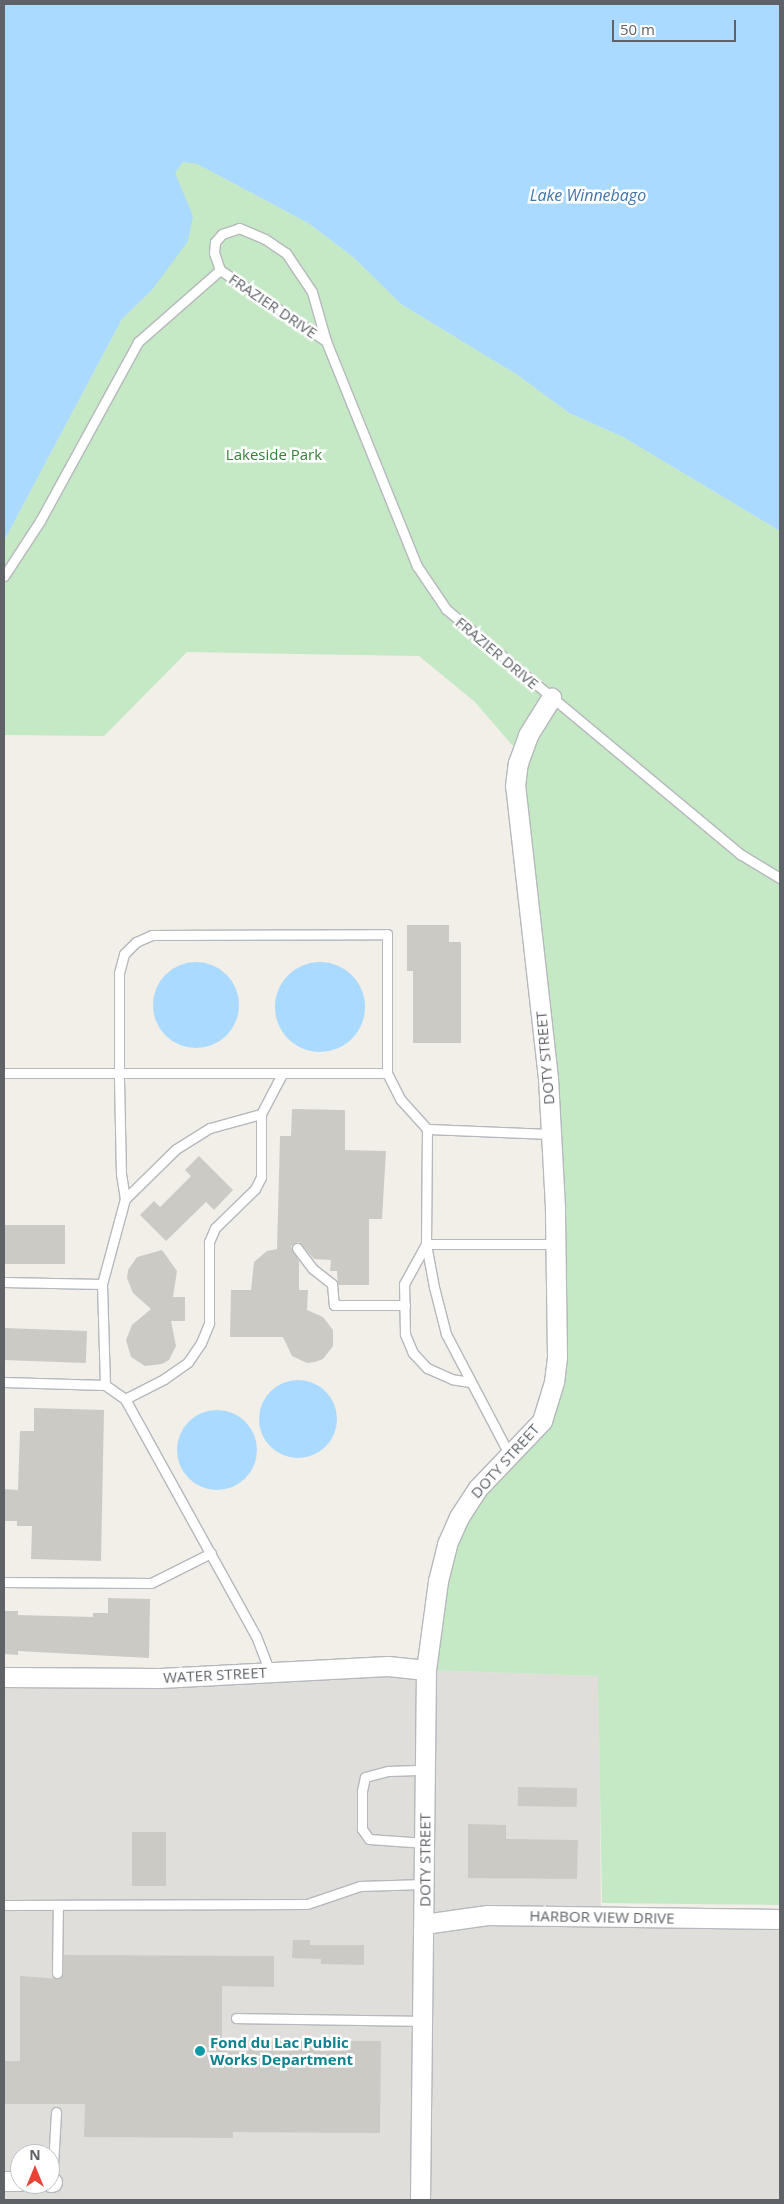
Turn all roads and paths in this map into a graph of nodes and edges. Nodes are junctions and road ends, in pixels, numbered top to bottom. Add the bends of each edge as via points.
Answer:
1 (220, 270) junction
2 (326, 341) junction
3 (4, 576) edge
4 (551, 698) junction
5 (780, 878) edge
6 (387, 1073) junction
7 (4, 1074) edge
8 (282, 1074) junction
9 (119, 1075) junction
10 (261, 1114) junction
11 (427, 1129) junction
12 (551, 1134) junction
13 (125, 1199) junction
14 (426, 1244) junction
15 (555, 1244) junction
16 (297, 1248) dead end
17 (4, 1282) edge
18 (102, 1284) junction
19 (404, 1305) junction
20 (4, 1382) edge
21 (470, 1382) junction
22 (105, 1384) junction
23 (125, 1399) junction
24 (509, 1454) junction
25 (211, 1553) junction
26 (4, 1582) edge
27 (426, 1670) junction
28 (270, 1672) junction
29 (4, 1677) edge
30 (425, 1770) junction
31 (425, 1844) junction
32 (424, 1884) junction
33 (58, 1904) junction
34 (4, 1905) edge
35 (780, 1919) edge
36 (424, 1924) junction
37 (57, 1973) dead end
38 (236, 2018) dead end
39 (423, 2021) junction
40 (56, 2112) dead end
41 (54, 2144) edge
42 (420, 2200) edge

1 - 2 lane, FRAZIER DRIVE
1 - 2 lane, FRAZIER DRIVE via 214,253 215,242 231,230 239,228 286,253 312,292
1 - 3 lane via 138,342 40,522
2 - 4 lane, FRAZIER DRIVE via 428,586 458,621
4 - 5 lane, FRAZIER DRIVE via 740,854
4 - 12 street, DOTY STREET via 528,735 518,763 515,786 543,1020
6 - 8 lane
6 - 9 lane via 387,934 162,935 136,942 124,954 119,973
6 - 11 lane via 401,1100
7 - 9 lane
8 - 9 lane
8 - 10 lane
9 - 13 lane via 120,1174
10 - 13 lane via 203,1132 176,1149
10 - 23 lane via 261,1177 255,1189 214,1228 209,1242 209,1323 201,1343 188,1362 164,1379
11 - 12 lane
11 - 14 lane
12 - 15 street, DOTY STREET
13 - 18 lane
14 - 15 lane
14 - 19 lane via 404,1284
14 - 21 lane via 446,1334
15 - 24 street, DOTY STREET via 557,1357 554,1382 542,1421
16 - 19 lane via 313,1269 332,1284 334,1305
17 - 18 lane
18 - 22 lane via 106,1330
19 - 21 lane via 405,1334 413,1353 427,1368 452,1379
20 - 22 lane
21 - 24 lane
22 - 23 lane
23 - 25 lane
24 - 27 street, DOTY STREET via 477,1489 459,1516 447,1544 438,1581
25 - 26 lane via 151,1583
25 - 28 lane via 256,1636
27 - 28 street, WATER STREET via 388,1666
27 - 30 street, DOTY STREET
28 - 29 street, WATER STREET via 160,1678
30 - 31 street, DOTY STREET
30 - 31 lane via 388,1771 365,1777 362,1791 362,1829 369,1838
31 - 32 street, DOTY STREET
32 - 33 lane via 360,1886 307,1904
32 - 36 street, DOTY STREET
33 - 34 lane
33 - 37 lane
35 - 36 street, HARBOR VIEW DRIVE via 487,1916
36 - 39 street, DOTY STREET
38 - 39 lane
39 - 42 street, DOTY STREET
40 - 41 lane

